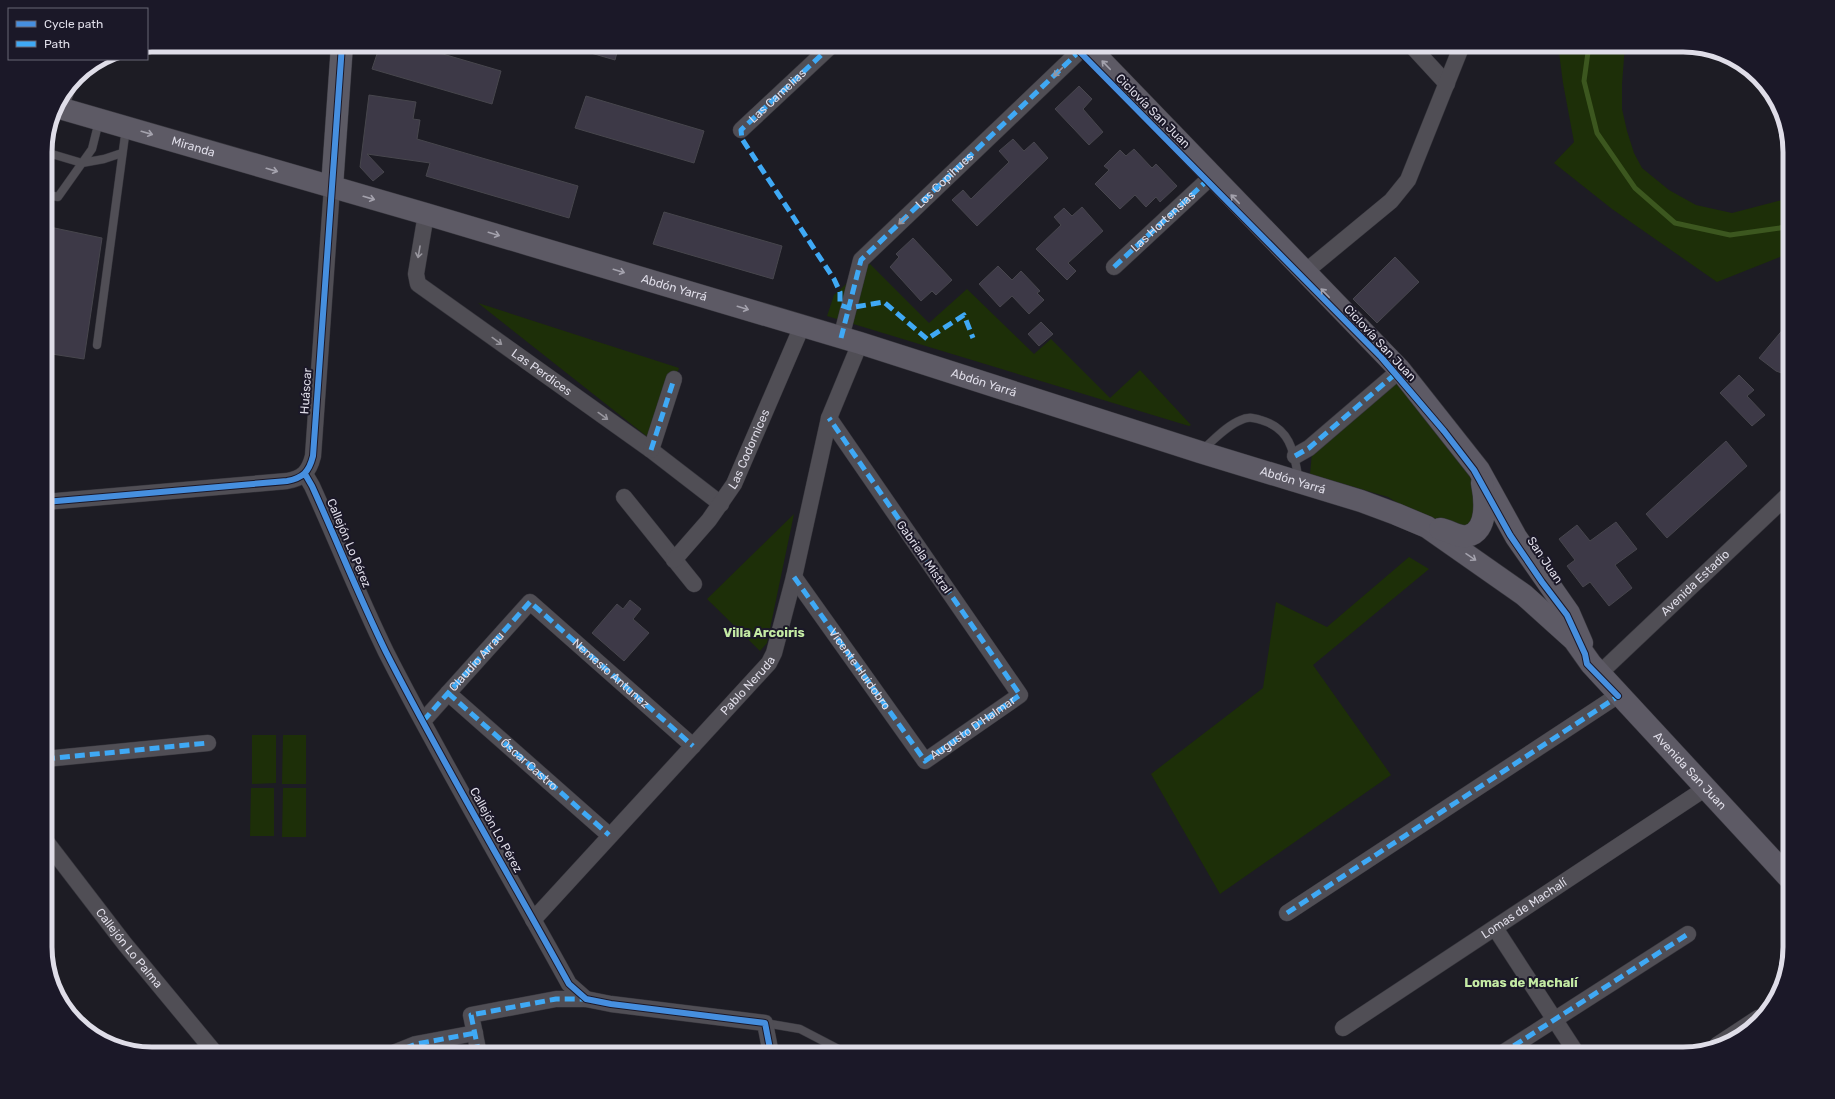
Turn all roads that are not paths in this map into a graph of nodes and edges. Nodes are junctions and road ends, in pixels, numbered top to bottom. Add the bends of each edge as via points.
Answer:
1 (342, 52) edge
2 (825, 52) edge
3 (1079, 52) edge
4 (1093, 52) edge
5 (1417, 52) edge
6 (1459, 52) edge
7 (1447, 84) junction
8 (62, 109) edge
9 (99, 119) junction
10 (126, 127) junction
11 (741, 130) dead end
12 (122, 153) junction
13 (52, 154) edge
14 (82, 163) junction
15 (1212, 176) junction
16 (332, 187) junction
17 (52, 196) edge
18 (426, 214) junction
19 (1114, 267) dead end
20 (1305, 272) junction
21 (802, 326) junction
22 (851, 340) junction
23 (97, 345) dead end
24 (1400, 370) junction
25 (674, 379) dead end
26 (829, 418) junction
27 (651, 450) junction
28 (1200, 452) junction
29 (1295, 456) junction
30 (1478, 470) junction
31 (305, 474) junction
32 (1300, 483) junction
33 (624, 498) dead end
34 (1783, 499) edge
35 (52, 501) edge
36 (721, 504) junction
37 (1427, 527) junction
38 (674, 560) junction
39 (794, 577) junction
40 (694, 584) dead end
41 (530, 602) joint
42 (1595, 668) junction
43 (448, 693) junction
44 (1620, 694) junction
45 (1020, 695) joint
46 (423, 721) junction
47 (208, 743) dead end
48 (693, 746) junction
49 (52, 758) edge
50 (925, 761) joint
51 (1706, 788) junction
52 (609, 835) junction
53 (52, 861) edge
54 (1783, 871) edge
55 (1287, 912) dead end
56 (533, 920) junction
57 (1495, 928) junction
58 (1688, 934) dead end
59 (586, 999) junction
60 (1554, 1020) junction
61 (766, 1023) junction
62 (1343, 1028) dead end
63 (475, 1033) junction
64 (210, 1047) edge
65 (408, 1047) edge
66 (478, 1047) edge
67 (770, 1047) edge
68 (835, 1047) edge
69 (1512, 1047) edge
70 (1572, 1047) edge

1 - 16 street, Huáscar
2 - 11 street, Las Camelias
3 -> 22 street, Los Copihues via 861,260
15 -> 4 main road, San Juan
5 - 7 street
6 - 7 street
7 - 20 street via 1408,180 1391,201
8 - 9 main road, Miranda
9 - 10 main road, Miranda
9 - 14 lane via 92,149
10 - 12 lane
10 -> 16 main road, Miranda
12 - 14 lane
12 - 23 lane
13 - 14 lane
14 - 17 lane via 58,197
15 - 19 street, Las Hortensias
20 -> 15 main road, San Juan
16 -> 18 main road, Abdón Yarrá
16 - 31 street, Huáscar via 313,456 309,471
18 -> 21 main road, Abdón Yarrá
18 -> 27 street, Las Perdices via 416,274 418,284
24 -> 20 main road, San Juan
21 - 22 main road, Abdón Yarrá
21 - 36 street, Las Codornices via 738,476
22 - 26 street, Pablo Neruda
22 - 28 main road, Abdón Yarrá
24 - 29 street via 1309,448
24 - 30 main road, San Juan
25 - 27 street
26 - 39 street, Pablo Neruda
26 - 45 street, Gabriela Mistral
27 - 36 street, Las Perdices
28 - 29 lane via 1235,423 1250,417 1272,423 1277,427 1289,440
28 - 32 main road, Abdón Yarrá
29 - 32 lane
30 - 37 main road via 1485,511 1476,530 1468,536 1460,536
30 - 42 main road, San Juan via 1516,536 1569,613
31 - 35 street via 287,481
31 - 46 street, Callejón Lo Pérez via 371,620
32 - 37 main road, Abdón Yarrá via 1361,501
33 - 38 street
34 - 42 street, Avenida Estadio
36 - 38 street, Las Codornices
37 -> 42 main road, Abdón Yarrá via 1540,608 1574,640
38 - 40 street
39 - 48 street, Pablo Neruda via 778,643 769,663
39 - 50 street, Vicente Huidobro
41 - 43 street, Claudio Arrau
41 - 48 street, Nemesio Antunez
42 - 44 main road, Avenida San Juan
43 - 46 street, Claudio Arrau
43 - 52 street, Óscar Castro
44 - 51 main road, Avenida San Juan
44 - 55 street
45 - 50 street, Augusto D'Halmar
46 - 56 street, Callejón Lo Pérez
47 - 49 street
48 - 52 street, Pablo Neruda
51 - 54 main road, Avenida San Juan
51 - 57 street, Lomas de Machalí
52 - 56 street, Pablo Neruda
53 - 64 street, Callejón Lo Palma
56 - 59 street, Callejón Lo Pérez via 568,984
57 - 60 street
57 - 62 street, Lomas de Machalí
58 - 60 street
59 - 61 street, Callejón Lo Pérez
59 - 63 street via 556,999 471,1015
60 - 69 street
60 - 70 street
61 - 67 street
61 - 68 lane via 800,1029
63 - 65 street
63 - 66 street

